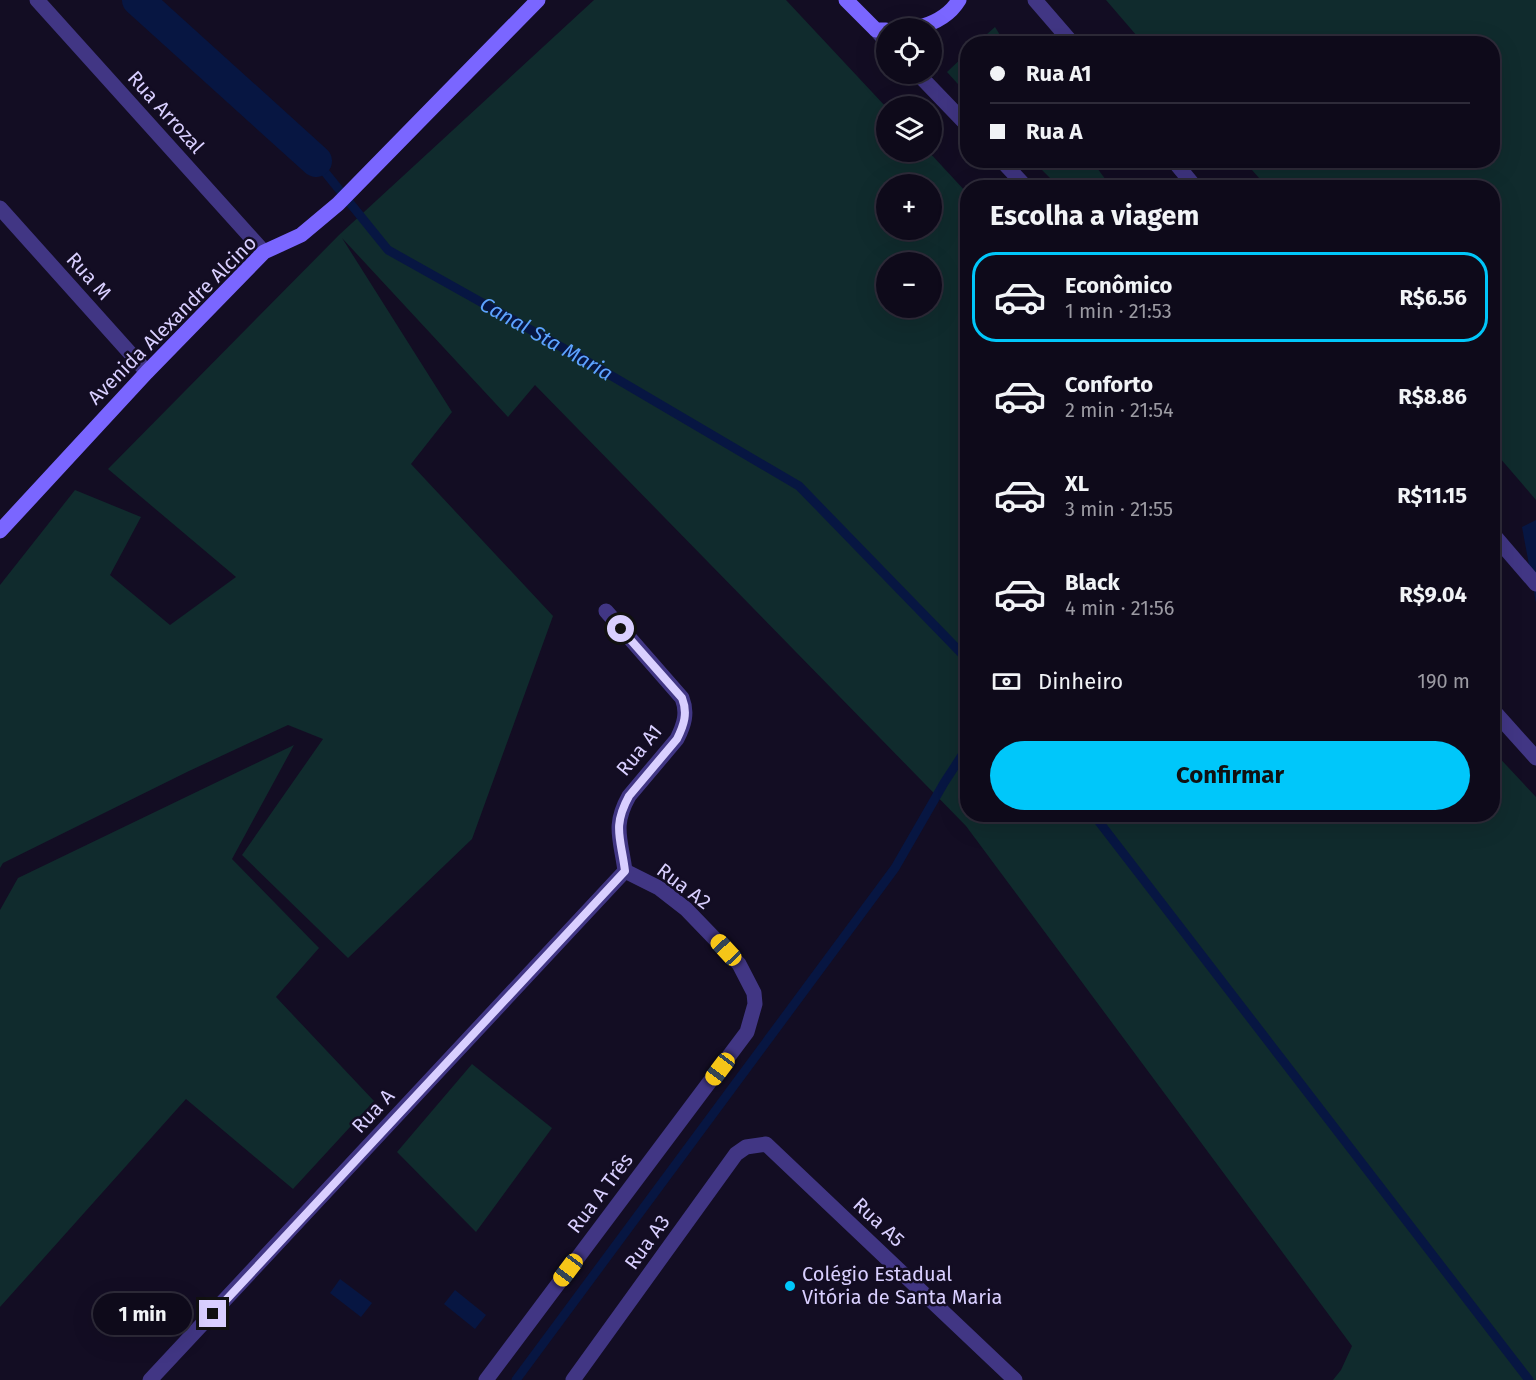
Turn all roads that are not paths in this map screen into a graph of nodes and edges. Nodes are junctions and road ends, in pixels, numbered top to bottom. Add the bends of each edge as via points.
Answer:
1 (37, 0) edge
2 (538, 0) edge
3 (846, 0) edge
4 (959, 0) edge
5 (1035, 0) edge
6 (941, 18) edge
7 (876, 28) edge
8 (1066, 36) edge
9 (928, 84) edge
10 (960, 118) edge
11 (1008, 168) edge
12 (1180, 168) edge
13 (1020, 180) edge
14 (1189, 180) edge
15 (0, 208) edge
16 (264, 252) junction
17 (147, 372) junction
18 (0, 531) edge
19 (1500, 543) edge
20 (1536, 584) edge
21 (606, 611) dead end
22 (1500, 718) edge
23 (1536, 758) edge
24 (625, 871) junction
25 (747, 1032) joint
26 (766, 1144) joint
27 (150, 1380) edge
28 (486, 1380) edge
29 (573, 1380) edge
30 (1015, 1380) edge

1 - 16 street, Rua Arrozal
2 - 16 main road, Avenida Alexandre Alcino via 338,204 301,235
3 - 7 main road
4 - 6 main road
5 - 8 street
9 - 10 street
11 - 13 street
12 - 14 street
15 - 17 street, Rua M
16 - 17 main road, Avenida Alexandre Alcino
17 - 18 main road, Avenida Alexandre Alcino
19 - 20 street
21 - 24 street, Rua A1 via 686,707 677,739 623,806 618,828
22 - 23 street
24 - 25 street, Rua A2 via 659,888 686,909 739,964 754,993
24 - 27 street, Rua A
25 - 28 street, Rua A Três
26 - 29 street, Rua A3 via 746,1147 736,1154
26 - 30 street, Rua A5

